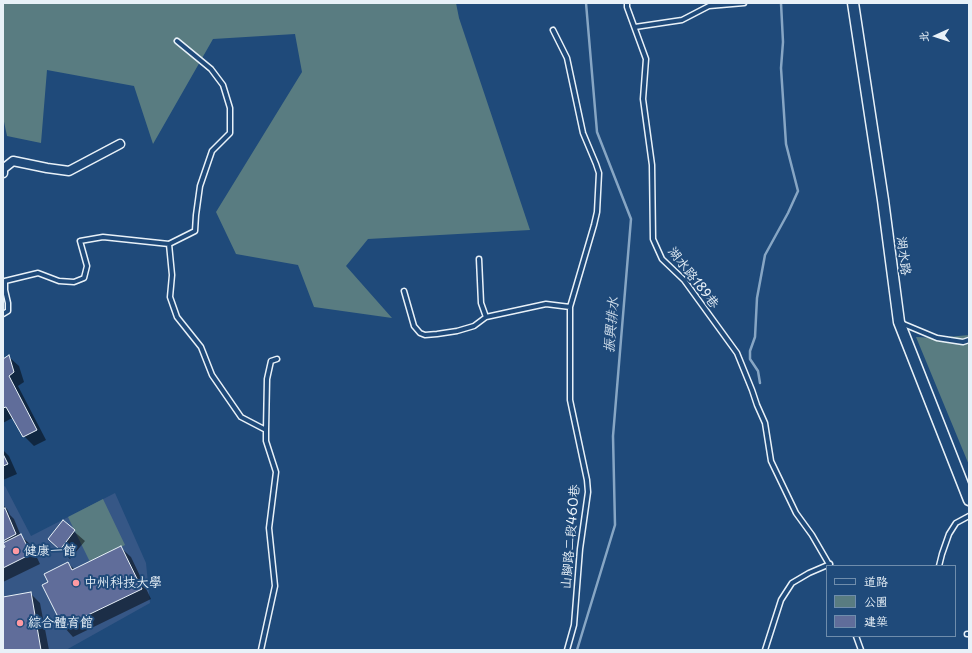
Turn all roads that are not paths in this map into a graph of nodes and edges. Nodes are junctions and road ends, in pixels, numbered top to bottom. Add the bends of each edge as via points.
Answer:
1 (627, 3) edge
2 (744, 3) edge
3 (852, 3) edge
4 (635, 27) junction
5 (553, 30) dead end
6 (176, 41) dead end
7 (120, 144) dead end
8 (3, 172) edge
9 (169, 244) junction
10 (479, 259) dead end
11 (404, 291) dead end
12 (570, 307) junction
13 (3, 314) edge
14 (486, 317) junction
15 (899, 322) junction
16 (969, 340) edge
17 (276, 359) dead end
18 (266, 430) junction
19 (969, 500) edge
20 (969, 516) edge
21 (830, 565) edge
22 (939, 565) edge
23 (826, 567) edge
24 (856, 637) edge
25 (261, 650) edge
26 (567, 650) edge
27 (765, 650) edge
28 (861, 650) edge

1 - 4 lane, 湖水路189巷
2 - 4 lane via 709,6 682,20
3 - 15 street, 湖水路
4 - 21 lane, 湖水路189巷 via 646,59 643,99 652,165 653,239 662,259 684,280 737,353 765,423 771,461 796,513
5 - 12 lane, 山腳路二段460巷 via 567,58 583,133 599,173 597,212
6 - 9 lane via 211,69 223,84 230,108 230,133 212,152 200,186 195,231
7 - 8 street via 69,171 13,161 3,169
9 - 13 lane via 103,237 80,241 87,266 84,278 74,282 59,281 38,273 5,282 8,311
9 - 18 lane via 172,275 170,297 178,317 201,347 212,376 241,417
10 - 14 lane via 481,303
11 - 14 lane via 414,326 425,335 474,326
12 - 14 lane via 546,304
12 - 26 lane, 山腳路二段460巷 via 570,400 588,492 574,625
15 - 16 lane via 937,338 963,342
15 - 19 street, 湖水路
17 - 18 lane via 271,360 267,379
18 - 25 lane via 266,441 276,472 269,528 275,586
20 - 22 lane via 956,523 949,534
23 - 27 lane via 792,583 781,600
24 - 28 lane

